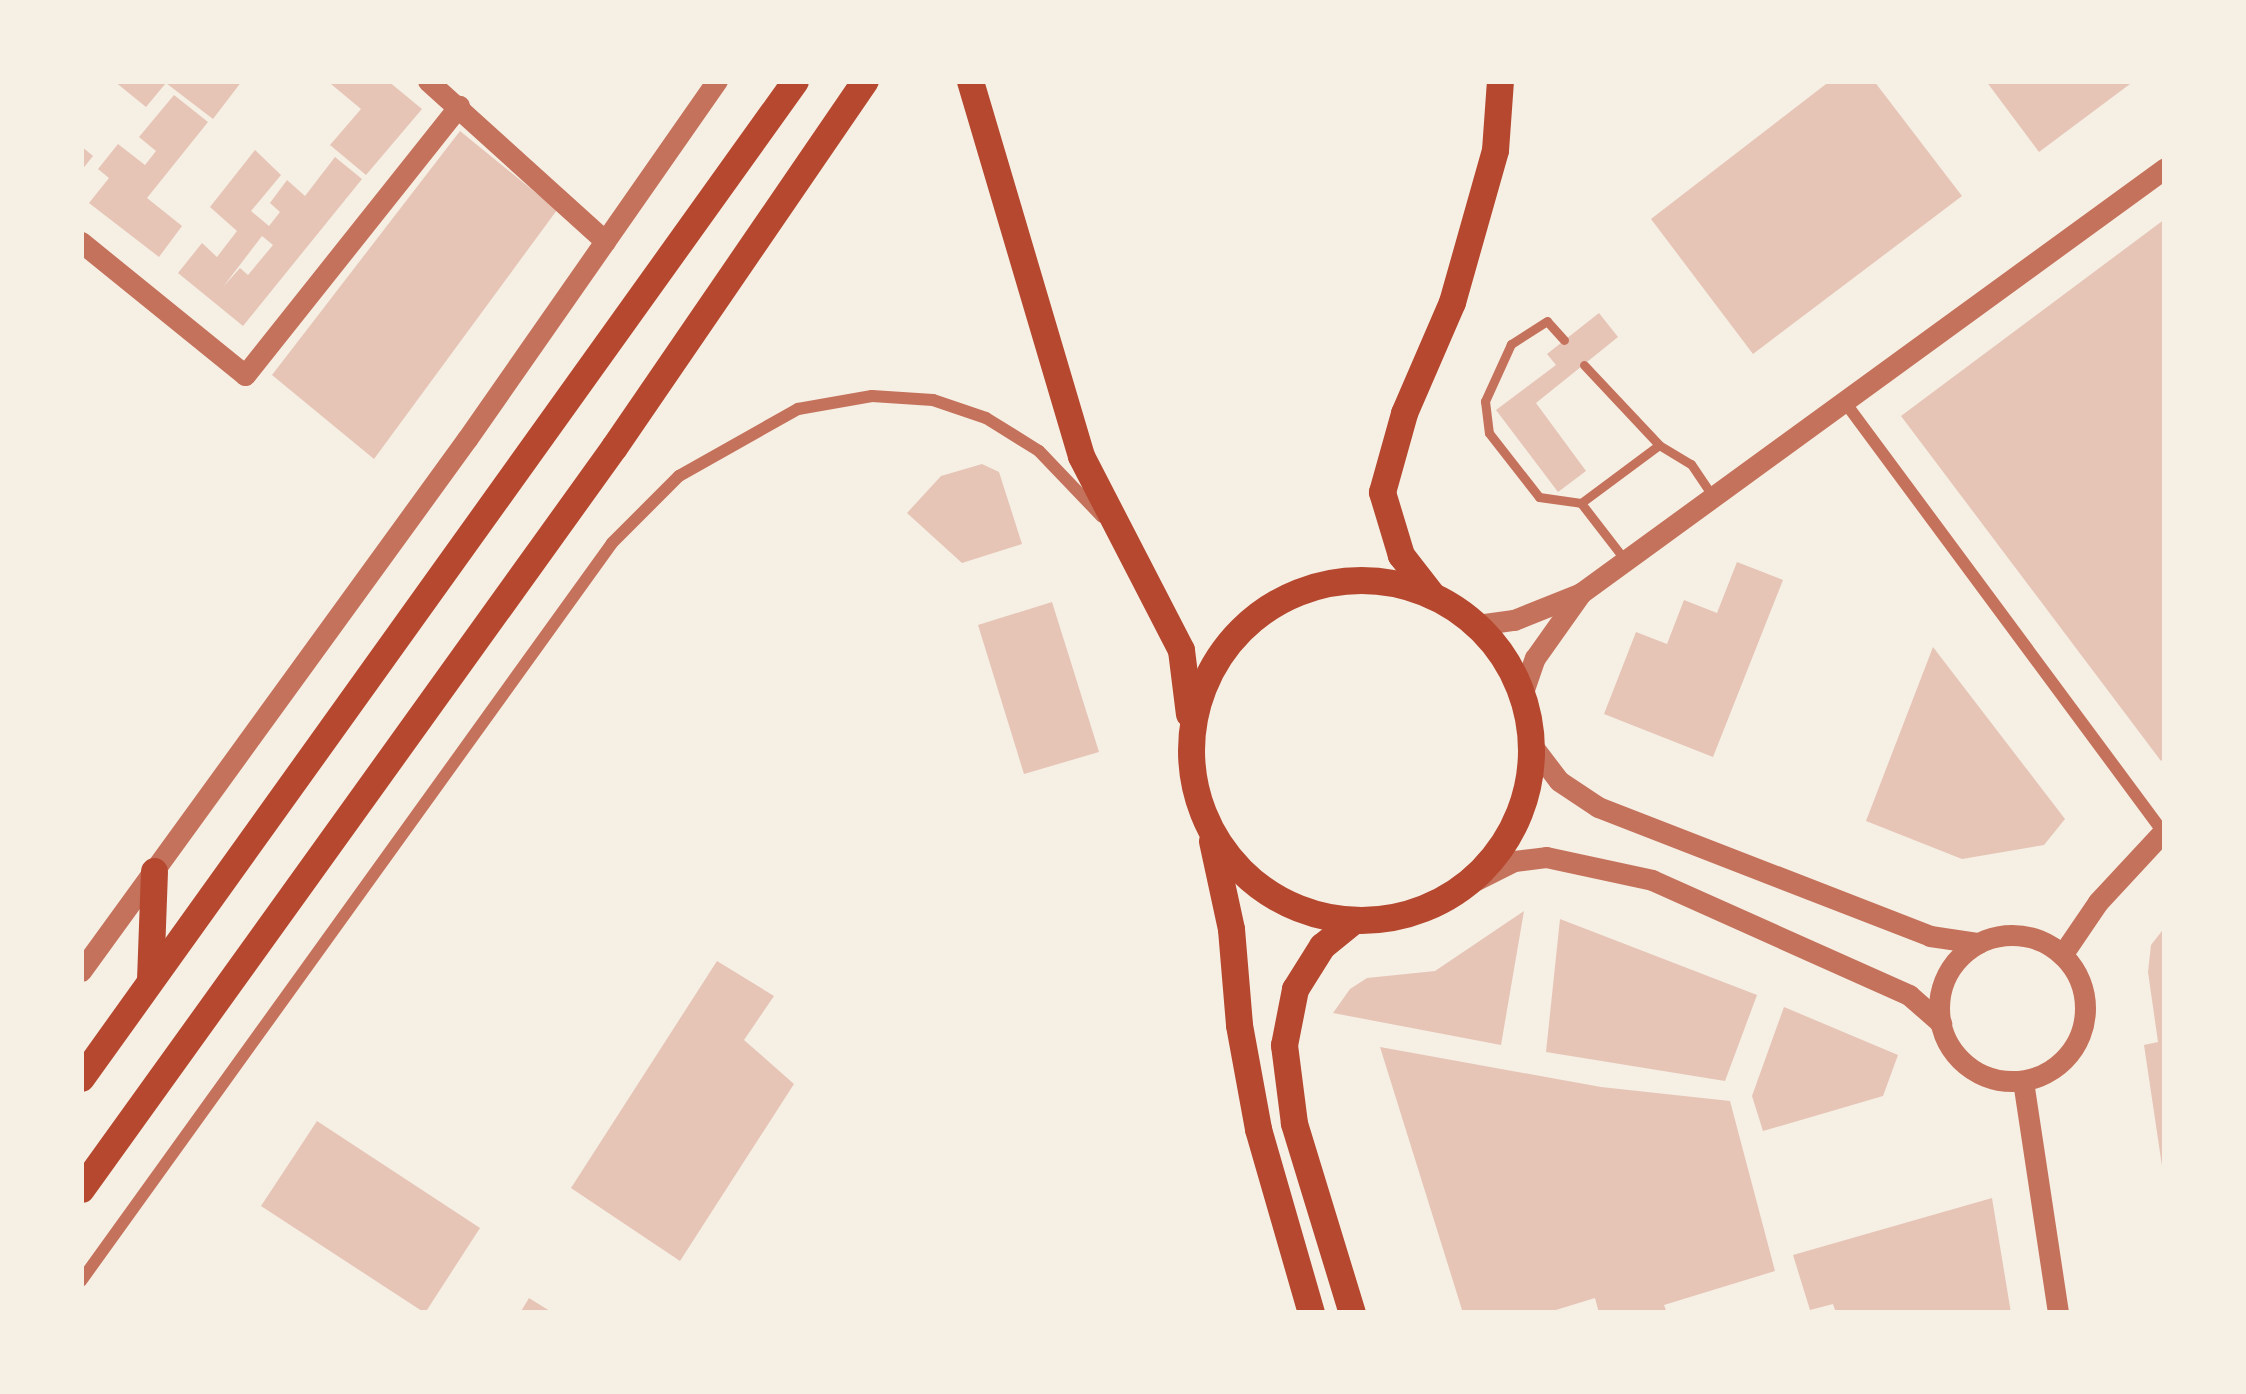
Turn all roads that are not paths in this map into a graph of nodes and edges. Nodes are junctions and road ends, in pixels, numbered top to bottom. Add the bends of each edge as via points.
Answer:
1 (428, 81) edge
2 (717, 81) edge
3 (796, 81) edge
4 (865, 81) edge
5 (970, 81) edge
6 (1500, 81) edge
7 (459, 106) junction
8 (2165, 168) edge
9 (605, 241) junction
10 (81, 242) edge
11 (1564, 340) dead end
12 (1583, 365) dead end
13 (1844, 401) junction
14 (1659, 445) junction
15 (1713, 497) junction
16 (1581, 503) junction
17 (1119, 536) junction
18 (1625, 561) junction
19 (1581, 593) junction
20 (1432, 595) junction
21 (1477, 626) junction
22 (1522, 695) junction
23 (1191, 730) junction
24 (1531, 744) junction
25 (1210, 831) junction
26 (2164, 831) edge
27 (154, 871) junction
28 (1466, 885) junction
29 (1353, 921) junction
30 (1978, 944) junction
31 (2062, 955) junction
32 (81, 971) edge
33 (150, 982) junction
34 (1941, 1023) junction
35 (81, 1078) edge
36 (2023, 1081) junction
37 (81, 1189) edge
38 (81, 1281) edge
39 (1311, 1313) edge
40 (1352, 1313) edge
41 (2058, 1313) edge

1 - 7 street
2 - 9 street
3 - 33 main road
4 - 37 main road via 601,466
5 - 17 main road via 1061,396
6 - 20 main road via 1496,150 1452,302 1404,413 1382,492 1401,555
7 - 9 street
7 - 10 street via 244,375
8 - 13 street
9 - 27 street
11 - 16 lane via 1547,321 1511,344 1485,400 1489,433 1539,497
12 - 14 lane
13 - 15 street
13 - 26 street
14 - 15 lane via 1691,464
14 - 16 lane
15 - 18 street
16 - 18 lane
17 - 23 main road via 1181,650
17 - 38 street via 1039,451 986,418 933,400 872,396 798,410 679,476 612,543
18 - 19 street
19 - 21 street
19 - 22 street via 1535,658
20 - 21 main road
20 - 23 main road via 1343,580 1298,591 1258,613 1214,665
21 - 22 main road
22 - 24 main road
23 - 25 main road via 1192,782
24 - 28 main road via 1516,822
24 - 30 street via 1559,781 1598,807 1930,936
25 - 29 main road via 1269,895
25 - 39 main road via 1258,1129
26 - 31 street
27 - 32 street
27 - 33 main road
28 - 29 main road via 1393,919
28 - 34 street via 1514,861 1546,856 1652,880 1909,995
29 - 40 main road via 1322,946 1295,989 1284,1045 1294,1123
30 - 31 street via 2021,936
30 - 34 street via 1946,977
31 - 36 street via 2084,996 2078,1042 2064,1060
33 - 35 main road
34 - 36 street via 1961,1062 2000,1081
36 - 41 street

